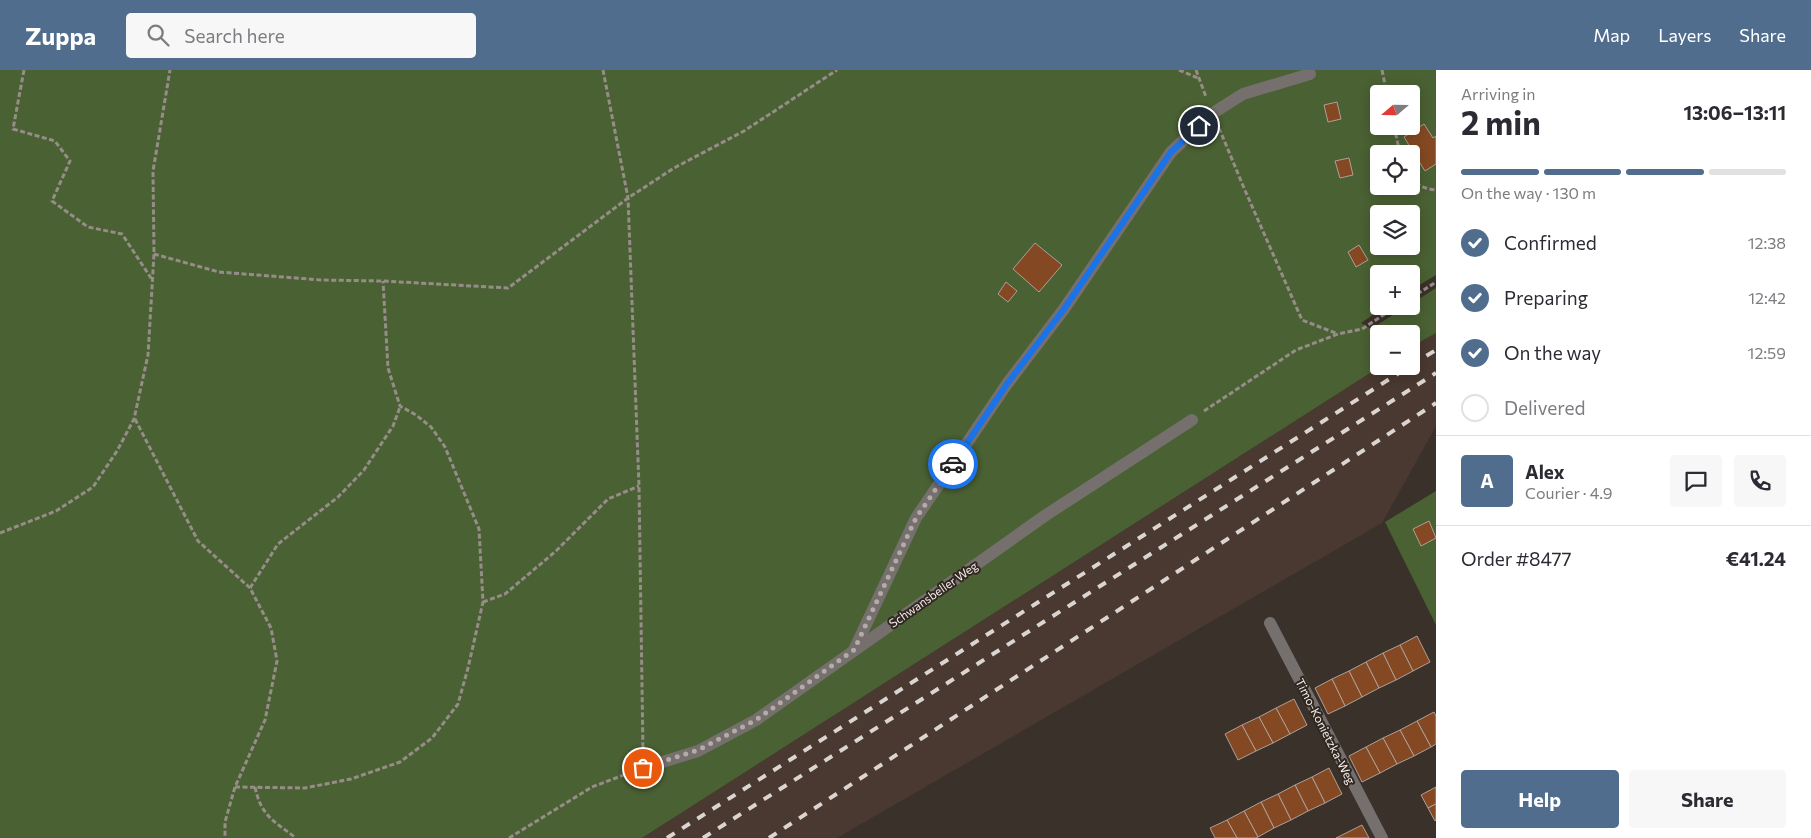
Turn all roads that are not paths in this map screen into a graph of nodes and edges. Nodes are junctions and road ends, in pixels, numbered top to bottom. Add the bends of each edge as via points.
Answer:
1 (1310, 74) dead end
2 (1192, 420) road end
3 (1270, 623) dead end
4 (854, 650) junction
5 (643, 768) road end
6 (1382, 838) edge

1 - 4 street via 1243,94 1213,113 1171,152 916,518
2 - 4 street, Schwansbeller Weg via 1046,515
3 - 6 street, Timo-Konietzka-Weg
4 - 5 street, Schwansbeller Weg via 756,720 698,750

